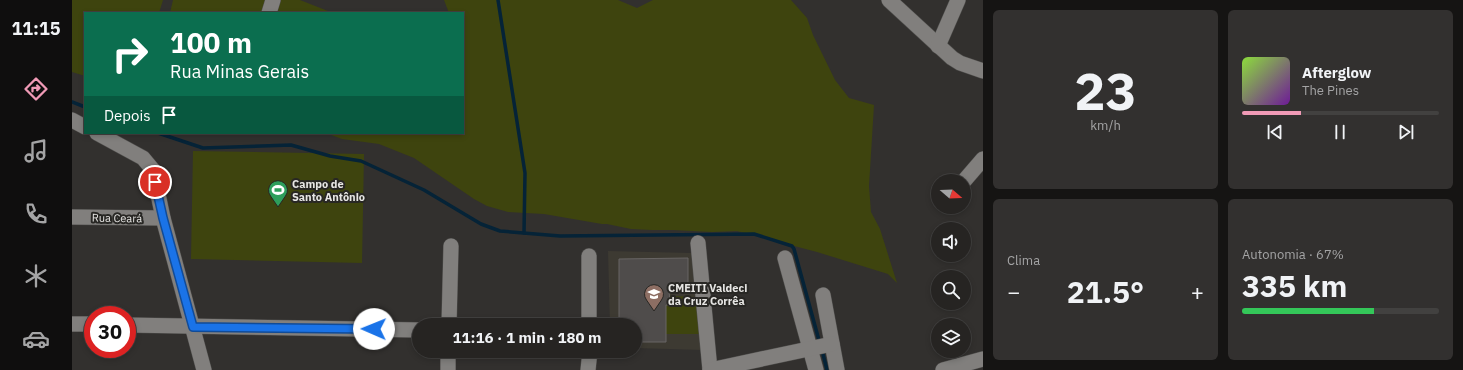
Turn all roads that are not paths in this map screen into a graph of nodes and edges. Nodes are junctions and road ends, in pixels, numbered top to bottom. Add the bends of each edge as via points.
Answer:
1 (273, 0) edge
2 (889, 0) edge
3 (958, 0) edge
4 (269, 12) edge
5 (938, 46) junction
6 (983, 71) edge
7 (72, 120) edge
8 (84, 126) edge
9 (99, 134) edge
10 (983, 159) edge
11 (970, 174) edge
12 (72, 217) edge
13 (163, 218) junction
14 (698, 243) dead end
15 (451, 246) dead end
16 (589, 256) dead end
17 (785, 258) dead end
18 (823, 295) dead end
19 (449, 318) edge
20 (589, 318) edge
21 (72, 324) edge
22 (84, 324) edge
23 (136, 325) edge
24 (193, 327) junction
25 (412, 330) edge
26 (820, 346) junction
27 (448, 358) edge
28 (589, 358) edge
29 (983, 359) edge
30 (204, 370) edge
31 (448, 370) edge
32 (588, 370) edge
33 (710, 370) edge
34 (816, 370) edge
35 (837, 370) edge
36 (943, 370) edge

1 - 4 street
2 - 5 street
3 - 5 street
5 - 6 street via 960,63
7 - 8 street
9 - 13 street via 147,161 153,170
10 - 11 street
12 - 13 street, Rua Ceará
13 - 24 street
14 - 33 street
15 - 19 street
16 - 20 street
17 - 26 street
18 - 26 street
21 - 22 street
23 - 24 street
24 - 25 street
24 - 30 street
26 - 33 street
26 - 34 street
26 - 35 street
27 - 31 street
28 - 32 street
29 - 36 street

